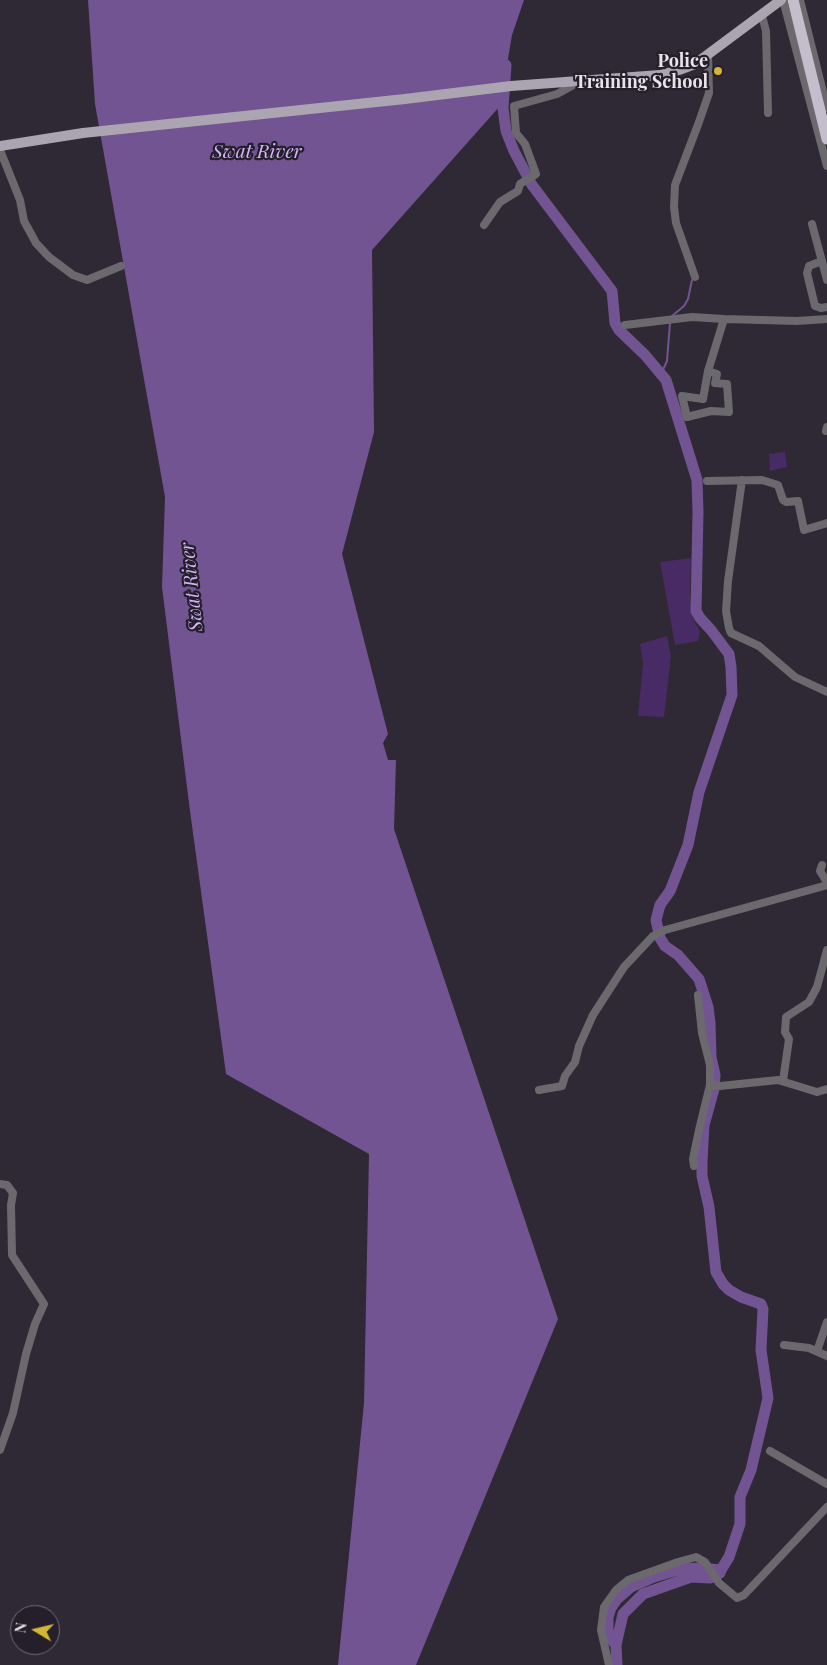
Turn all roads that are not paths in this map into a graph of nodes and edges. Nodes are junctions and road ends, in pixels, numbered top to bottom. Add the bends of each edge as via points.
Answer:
1 (782, 0) edge
2 (793, 0) edge
3 (800, 0) edge
4 (762, 16) junction
5 (708, 55) junction
6 (824, 81) edge
7 (580, 82) junction
8 (827, 108) edge
9 (768, 113) dead end
10 (827, 139) edge
11 (0, 146) edge
12 (0, 150) edge
13 (827, 166) edge
14 (812, 224) dead end
15 (484, 225) dead end
16 (822, 261) junction
17 (121, 266) dead end
18 (695, 277) dead end
19 (827, 280) edge
20 (827, 307) edge
21 (724, 319) junction
22 (827, 319) edge
23 (625, 325) dead end
24 (708, 371) junction
25 (827, 427) edge
26 (826, 431) edge
27 (742, 480) junction
28 (708, 481) dead end
29 (827, 524) edge
30 (827, 692) edge
31 (822, 865) dead end
32 (827, 884) edge
33 (827, 950) edge
34 (698, 996) dead end
35 (783, 1080) junction
36 (710, 1085) junction
37 (539, 1090) dead end
38 (827, 1090) edge
39 (694, 1166) dead end
40 (0, 1184) edge
41 (827, 1322) edge
42 (784, 1344) dead end
43 (817, 1351) junction
44 (827, 1356) edge
45 (0, 1450) edge
46 (770, 1451) dead end
47 (827, 1484) edge
48 (827, 1507) edge
49 (607, 1662) edge

1 - 4 main road
1 - 13 street
2 - 10 highway
3 - 6 street
4 - 5 main road
4 - 9 street via 766,31
5 - 7 main road via 695,64 660,75
5 - 18 street via 709,92 675,185 674,200 676,223
6 - 8 street
7 - 11 main road via 530,84 83,133
7 - 15 street via 556,94 514,106 516,133 525,144 536,174 500,202
12 - 17 street via 20,200 24,221 36,243 49,257 73,275 87,280
14 - 16 street
16 - 19 street
16 - 20 street via 809,266 807,273 814,306
21 - 22 street
21 - 23 street via 692,317
21 - 24 street
24 - 24 street via 716,374 716,383 727,384 728,412 687,417 682,396 703,400
25 - 26 street
27 - 28 street
27 - 29 street via 762,480 778,485 783,500 798,501 804,530
27 - 30 street via 728,581 726,611 731,633 759,646 795,677
31 - 32 street via 820,871
32 - 37 street via 653,936 624,967 593,1015 562,1086
33 - 35 street via 817,987 809,1002 786,1017 785,1032 789,1038
34 - 36 street via 710,1065
35 - 36 street
35 - 38 street via 817,1092
36 - 39 street
40 - 45 street via 13,1193 12,1255 44,1304 35,1324 13,1413
41 - 43 street
42 - 43 street
43 - 44 street
46 - 47 street
48 - 49 street via 744,1595 737,1598 696,1556 628,1580 604,1607 601,1630

